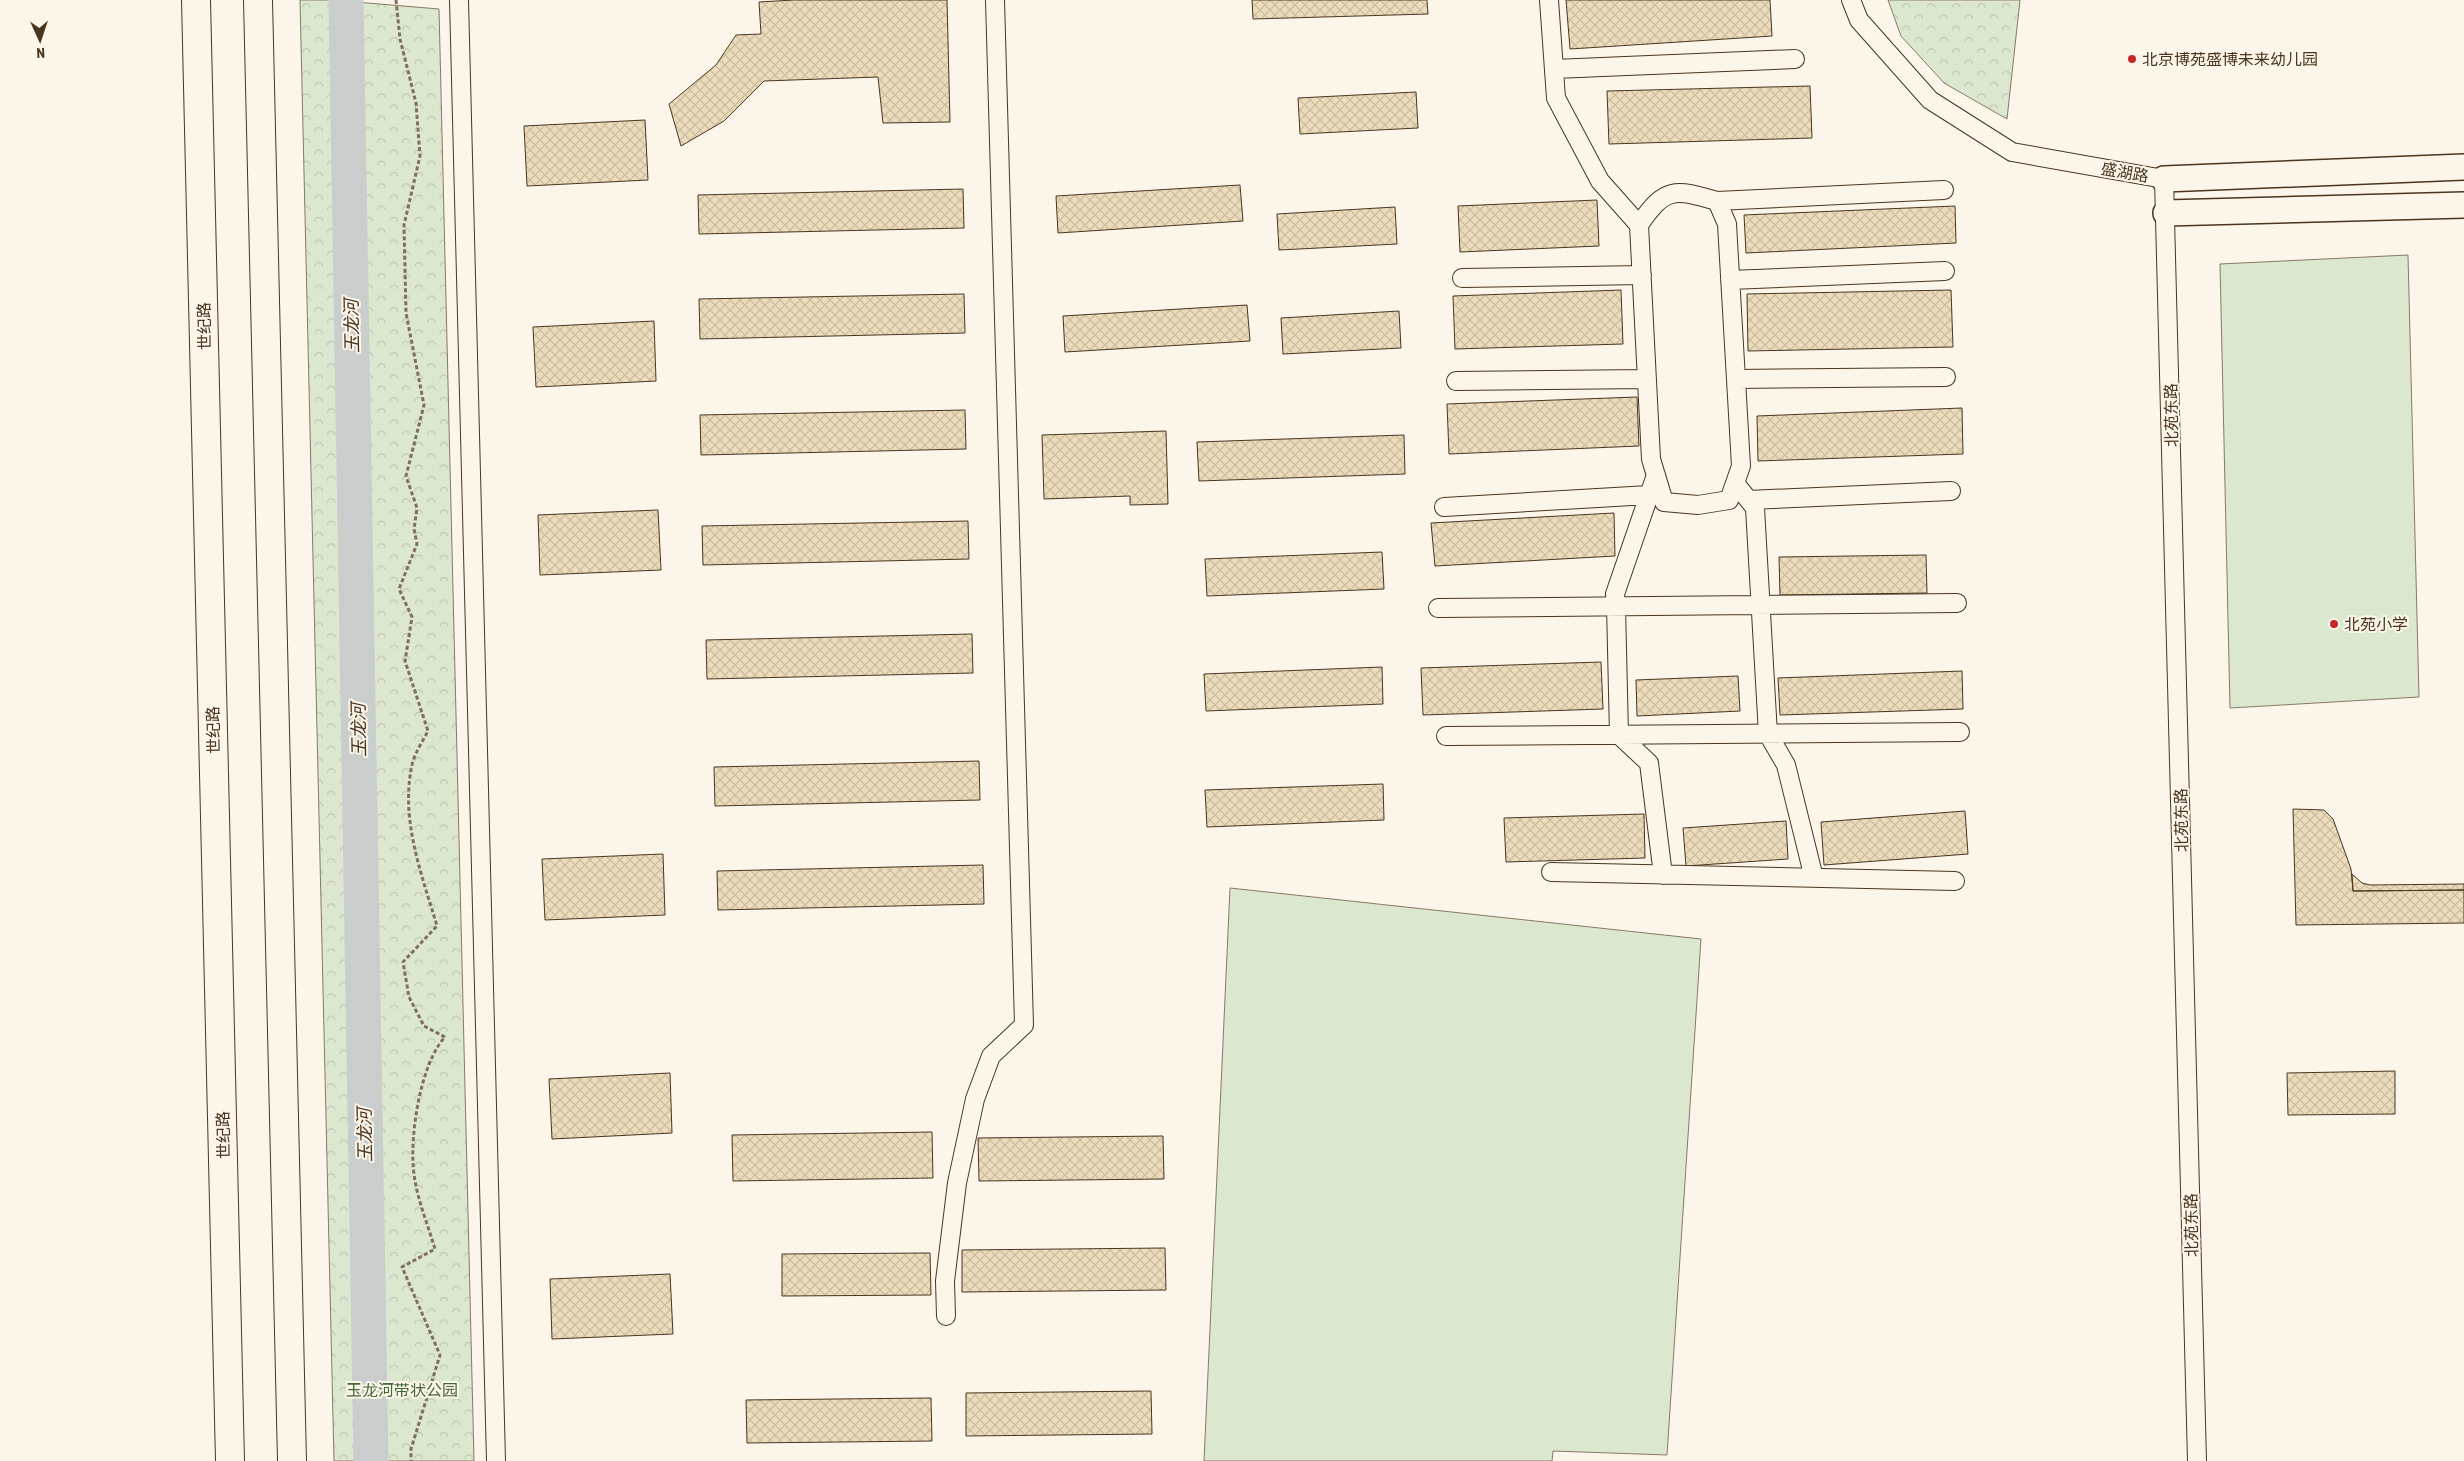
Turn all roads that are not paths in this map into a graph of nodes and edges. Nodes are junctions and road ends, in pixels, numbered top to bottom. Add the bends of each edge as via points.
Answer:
1 (196, 0) edge
2 (258, 0) edge
3 (459, 0) edge
4 (995, 0) edge
5 (1550, 0) edge
6 (1851, 0) edge
7 (1795, 59) dead end
8 (1554, 69) junction
9 (2464, 167) edge
10 (2164, 179) junction
11 (1944, 190) dead end
12 (1717, 201) junction
13 (2464, 205) edge
14 (2166, 213) junction
15 (1639, 225) junction
16 (1945, 271) dead end
17 (1642, 275) junction
18 (1462, 278) dead end
19 (1730, 280) junction
20 (1946, 378) dead end
21 (1647, 379) junction
22 (1736, 379) junction
23 (1456, 380) dead end
24 (1656, 475) junction
25 (1734, 483) junction
26 (1951, 491) dead end
27 (1649, 495) junction
28 (1749, 500) junction
29 (1444, 507) dead end
30 (1956, 603) dead end
31 (1761, 605) junction
32 (1616, 606) junction
33 (1438, 608) dead end
34 (1960, 732) dead end
35 (1768, 734) junction
36 (1619, 735) junction
37 (1446, 736) dead end
38 (1551, 872) dead end
39 (1663, 875) junction
40 (1814, 878) junction
41 (1955, 881) dead end
42 (946, 1316) dead end
43 (230, 1461) edge
44 (292, 1461) edge
45 (496, 1461) edge
46 (2197, 1461) edge

1 - 43 main road, 世纪路
2 - 44 main road
3 - 45 street
4 - 42 street via 1024,1025 991,1056 975,1100 957,1183 945,1281
5 - 8 street
6 - 10 street, 盛湖路 via 1859,20 1930,100 2012,152
7 - 8 street
8 - 15 street via 1556,98 1600,181
9 - 10 main road, 盛湖路
10 - 14 street, 北苑东路
11 - 12 street
12 - 15 street via 1670,192 1654,203
12 - 19 street via 1727,224
13 - 14 main road
14 - 46 street, 北苑东路
15 - 17 street
16 - 19 street
17 - 18 street
17 - 21 street
19 - 22 street
20 - 22 street
21 - 23 street
21 - 24 street via 1651,460
22 - 25 street via 1741,466
24 - 25 street via 1664,502 1698,504 1729,500
24 - 27 street
25 - 28 street
26 - 28 street
27 - 29 street
27 - 32 street via 1616,594
28 - 31 street via 1755,508
30 - 31 street
31 - 32 street
31 - 35 street
32 - 33 street
32 - 36 street
34 - 35 street
35 - 36 street
35 - 40 street via 1786,765
36 - 37 street
36 - 39 street via 1649,763
38 - 39 street
39 - 40 street
40 - 41 street

